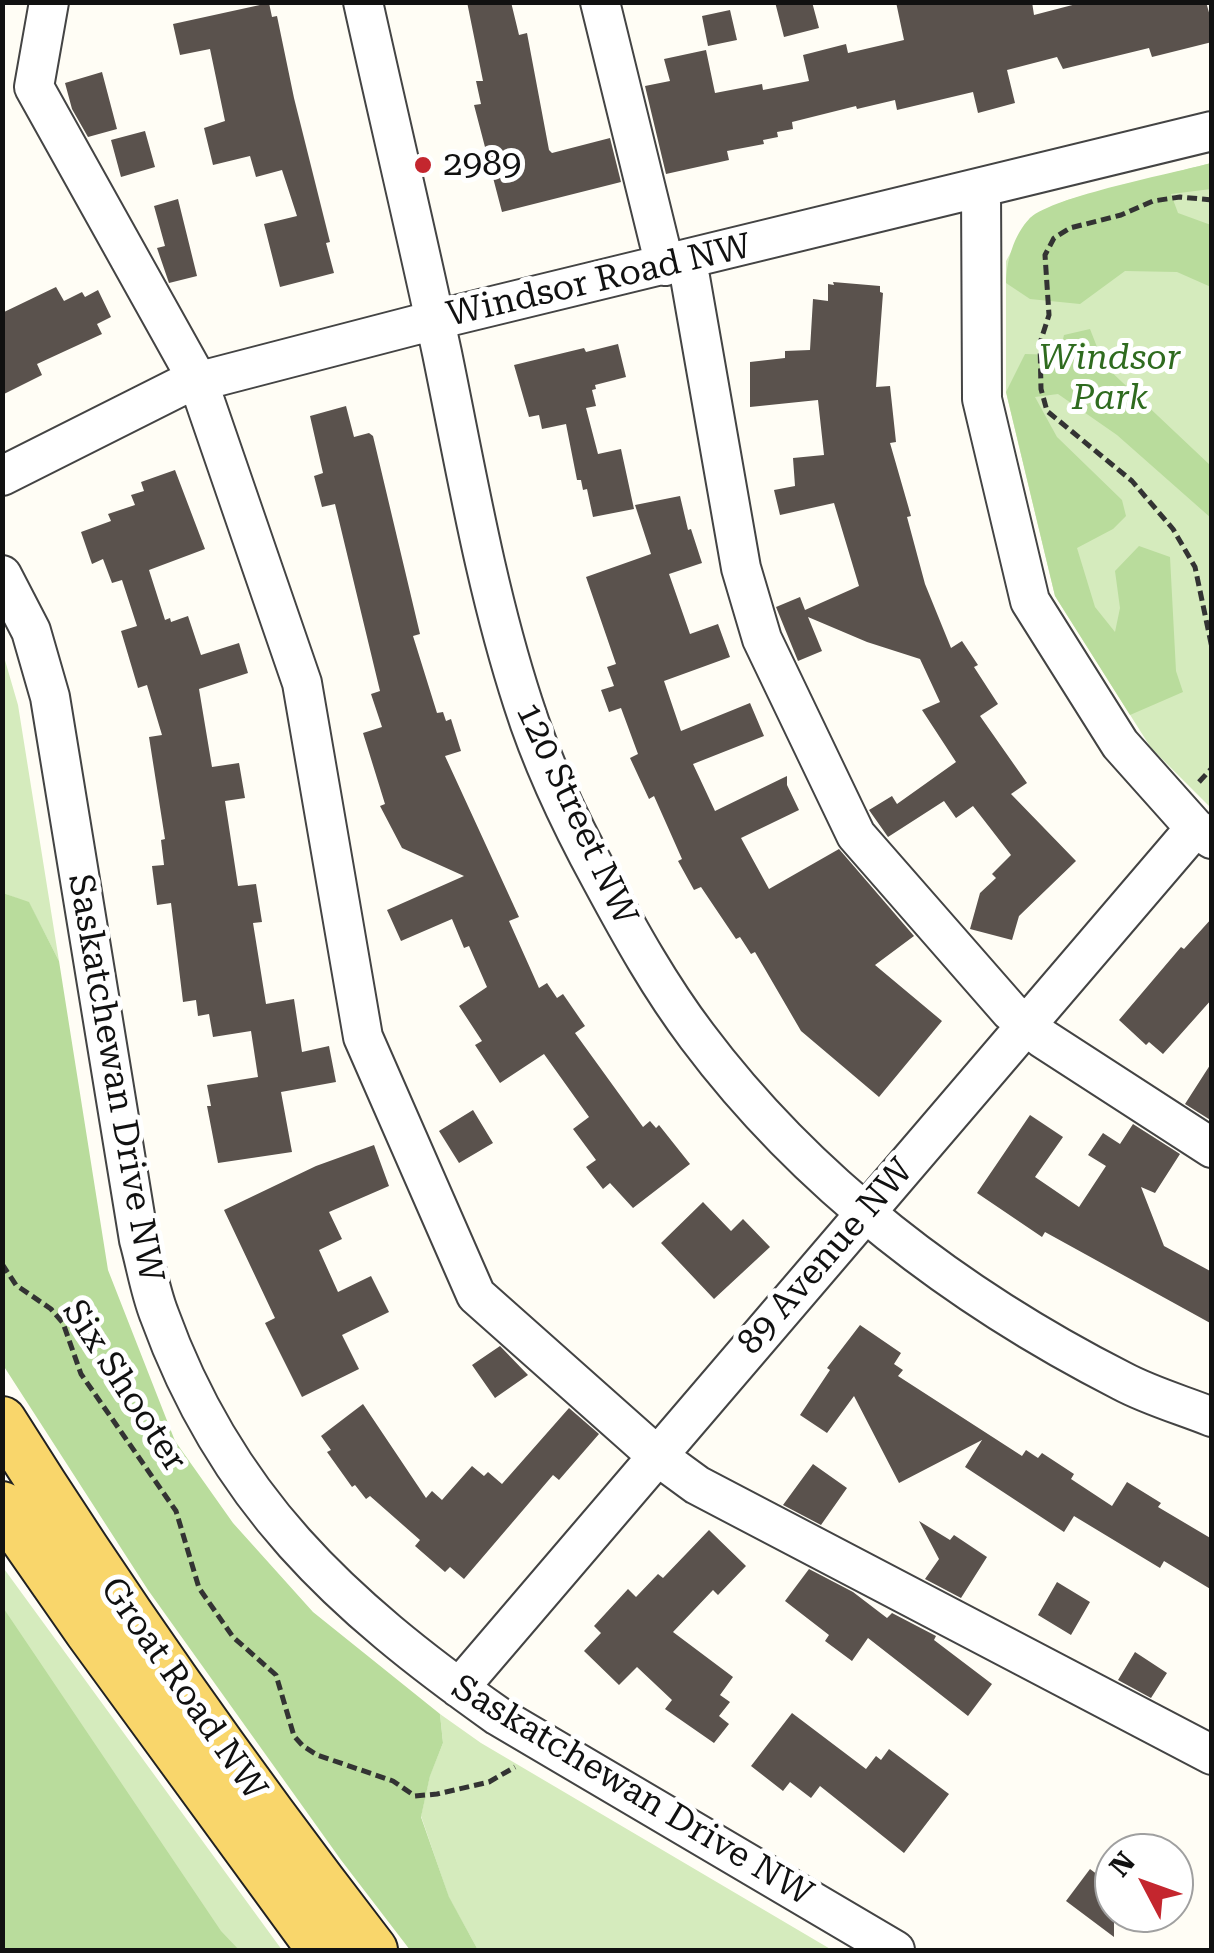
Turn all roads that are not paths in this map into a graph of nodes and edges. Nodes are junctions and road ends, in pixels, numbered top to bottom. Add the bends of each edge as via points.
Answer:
1 (49, 2) edge
2 (363, 2) edge
3 (602, 3) edge
4 (1212, 131) edge
5 (981, 188) junction
6 (676, 263) junction
7 (435, 320) junction
8 (198, 382) junction
9 (2, 476) edge
10 (2, 575) edge
11 (1203, 833) edge
12 (1025, 1023) junction
13 (1212, 1148) edge
14 (864, 1214) junction
15 (1212, 1416) edge
16 (2, 1421) edge
17 (656, 1454) junction
18 (2, 1506) edge
19 (459, 1688) junction
20 (1212, 1755) edge
21 (322, 1950) edge
22 (372, 1950) edge
23 (895, 1950) edge

1 - 8 street via 34,87
2 - 7 street, 120 Street NW
3 - 6 street
4 - 5 street, Windsor Road NW
5 - 6 street, Windsor Road NW
5 - 11 street via 982,399 1030,601 1120,744
6 - 7 street, Windsor Road NW
6 - 12 street via 762,639 856,835
7 - 8 street, Windsor Road NW
7 - 14 street, 120 Street NW via 489,580 523,706 578,836 634,941 697,1036 762,1113
8 - 9 street, Windsor Road NW
8 - 17 street via 302,683 364,1037 476,1294
10 - 19 street, Saskatchewan Drive NW via 30,631 50,697 139,1240 158,1313 239,1476 288,1539 337,1590
11 - 12 street, 89 Avenue NW
12 - 13 street
12 - 14 street, 89 Avenue NW
14 - 15 street, 120 Street NW via 1002,1312 1124,1383
14 - 17 street, 89 Avenue NW
16 - 22 main road, Groat Road NW via 124,1607
17 - 19 street, 89 Avenue NW
17 - 20 street via 697,1485
18 - 21 main road, Groat Road NW
19 - 23 street, Saskatchewan Drive NW

